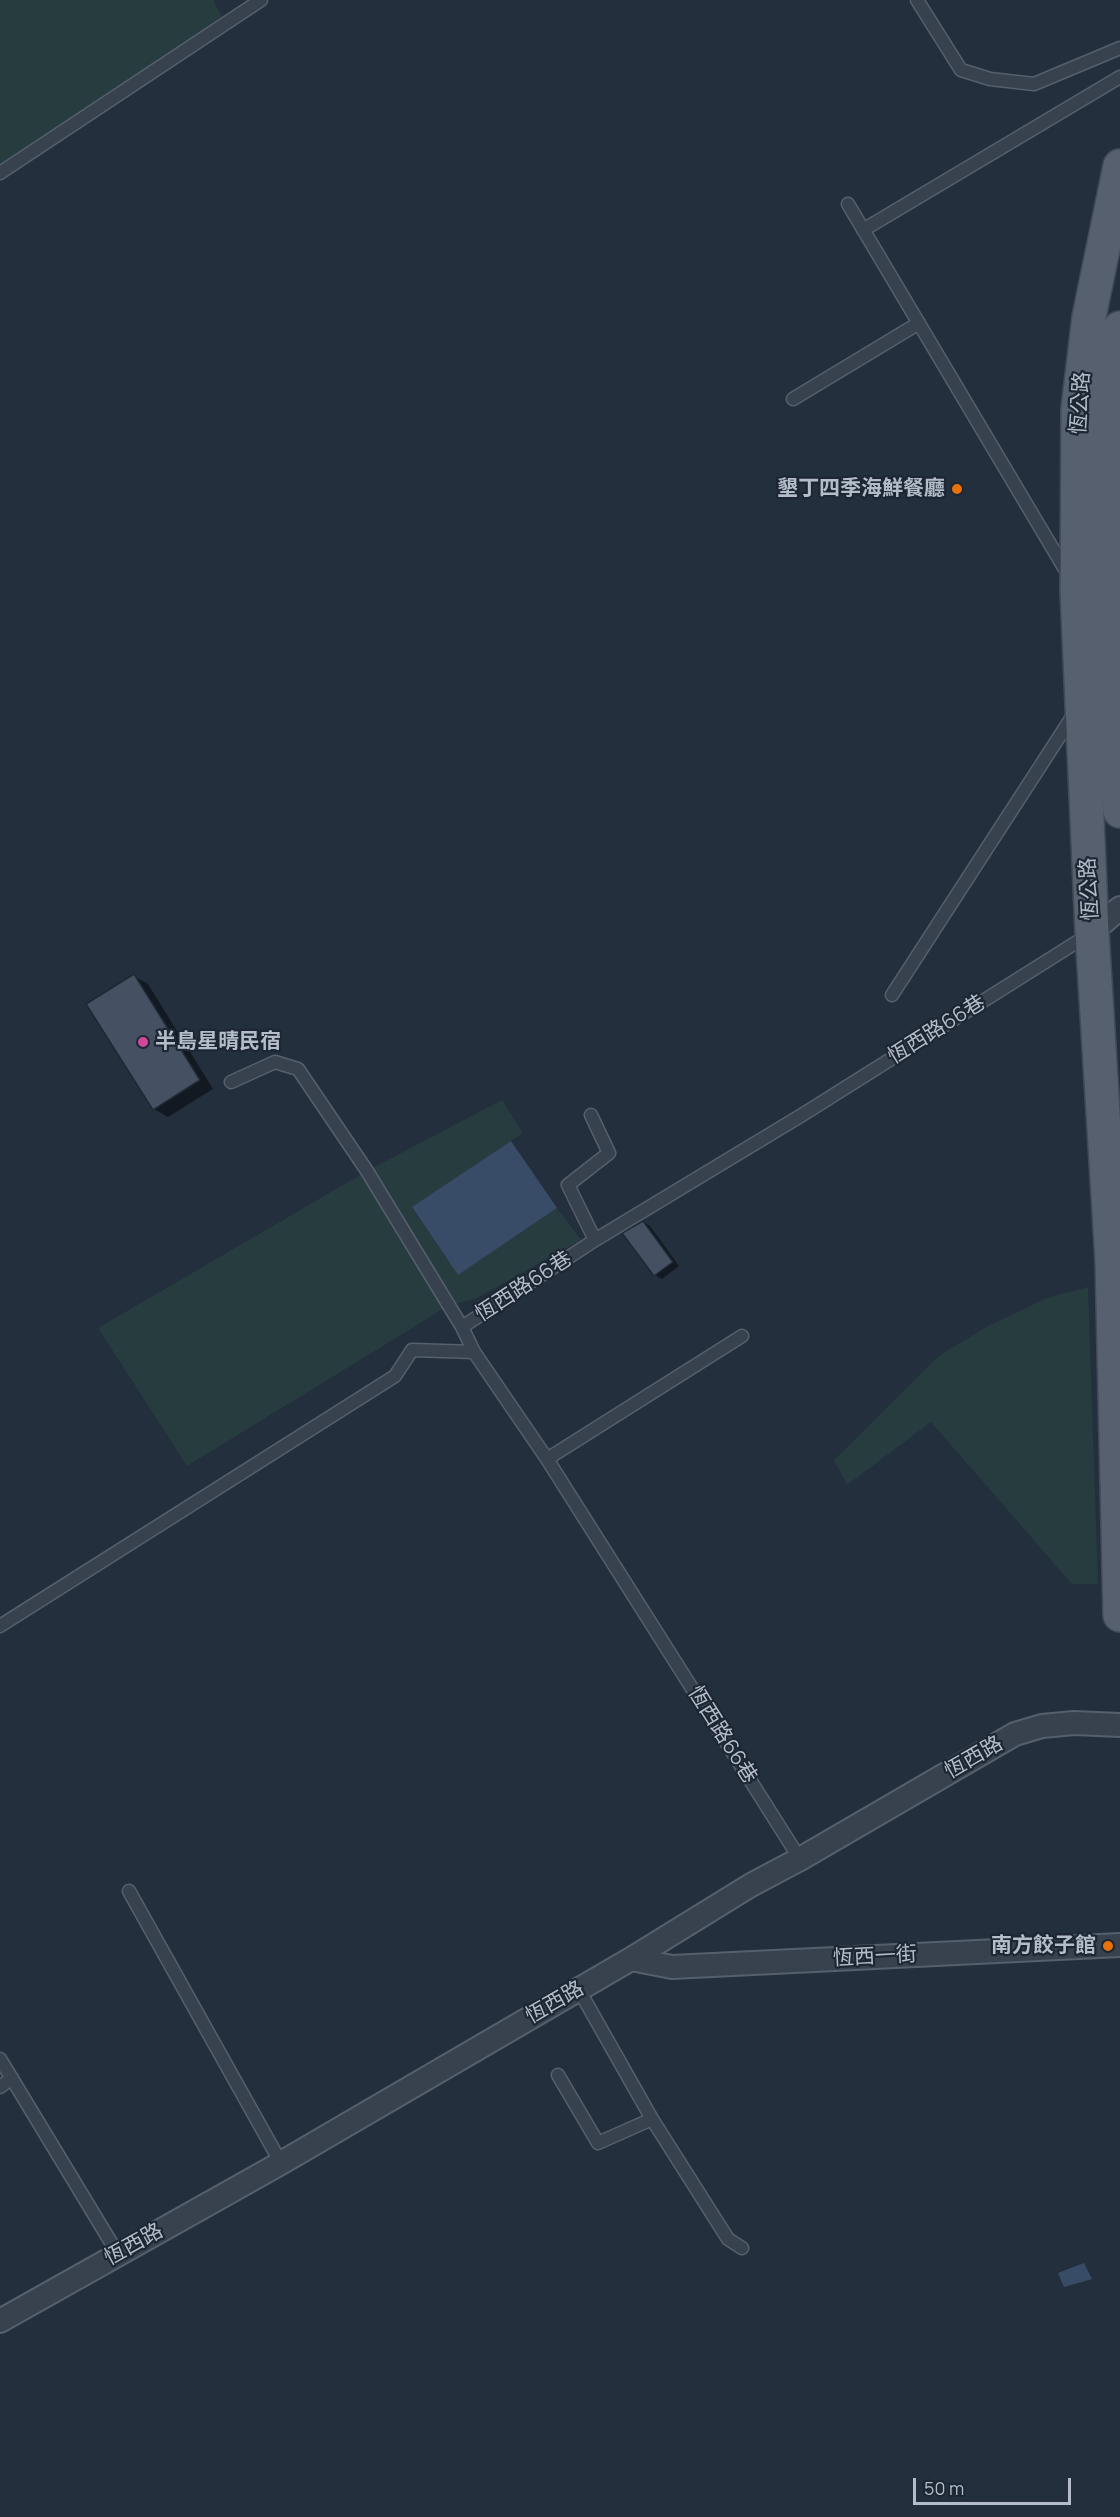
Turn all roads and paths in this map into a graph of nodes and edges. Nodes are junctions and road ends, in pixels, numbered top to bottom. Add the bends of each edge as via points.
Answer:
1 (917, 0) edge
2 (257, 1) edge
3 (1120, 48) edge
4 (1120, 77) edge
5 (1120, 166) edge
6 (0, 173) edge
7 (848, 204) dead end
8 (863, 230) junction
9 (919, 323) junction
10 (1120, 328) edge
11 (793, 399) dead end
12 (1077, 590) junction
13 (1081, 702) junction
14 (1120, 811) edge
15 (1120, 908) edge
16 (1092, 932) junction
17 (892, 995) dead end
18 (231, 1082) dead end
19 (591, 1115) dead end
20 (595, 1240) junction
21 (462, 1327) junction
22 (742, 1336) dead end
23 (474, 1352) junction
24 (547, 1460) junction
25 (1120, 1615) edge
26 (0, 1626) edge
27 (1120, 1725) edge
28 (800, 1859) junction
29 (129, 1891) dead end
30 (1120, 1945) edge
31 (631, 1959) junction
32 (579, 1990) junction
33 (0, 2059) edge
34 (558, 2075) dead end
35 (12, 2078) junction
36 (0, 2087) edge
37 (652, 2119) junction
38 (281, 2163) junction
39 (742, 2248) dead end
40 (118, 2254) junction
41 (0, 2321) edge

1 - 3 lane via 961,70 990,79 1034,84
2 - 6 lane
4 - 8 lane
5 - 12 main road, 恆公路 via 1091,306 1078,409
7 - 8 lane
8 - 9 lane
9 - 11 lane
9 - 12 lane
10 - 14 main road, 恆公路 via 1111,410 1108,513 1111,680
12 - 13 main road, 恆公路
13 - 16 main road, 恆公路
13 - 17 lane
15 - 16 street
16 - 20 lane, 恆西路66巷
16 - 25 main road, 恆公路 via 1112,1260
18 - 21 lane via 275,1062 298,1069 367,1171
19 - 20 lane via 609,1153 568,1185
20 - 21 lane, 恆西路66巷
21 - 23 lane, 恆西路66巷
22 - 24 lane
23 - 24 lane, 恆西路66巷
23 - 26 lane via 412,1350 395,1376
24 - 28 lane, 恆西路66巷
27 - 28 street, 恆西路 via 1053,1725 1015,1734
28 - 31 street, 恆西路
29 - 38 lane
30 - 31 street, 恆西一街 via 672,1967
31 - 32 street, 恆西路
32 - 37 lane
32 - 38 street, 恆西路
33 - 35 lane
34 - 37 lane via 598,2143
35 - 36 lane
35 - 40 lane
37 - 39 lane via 728,2240
38 - 40 street, 恆西路
40 - 41 street, 恆西路

